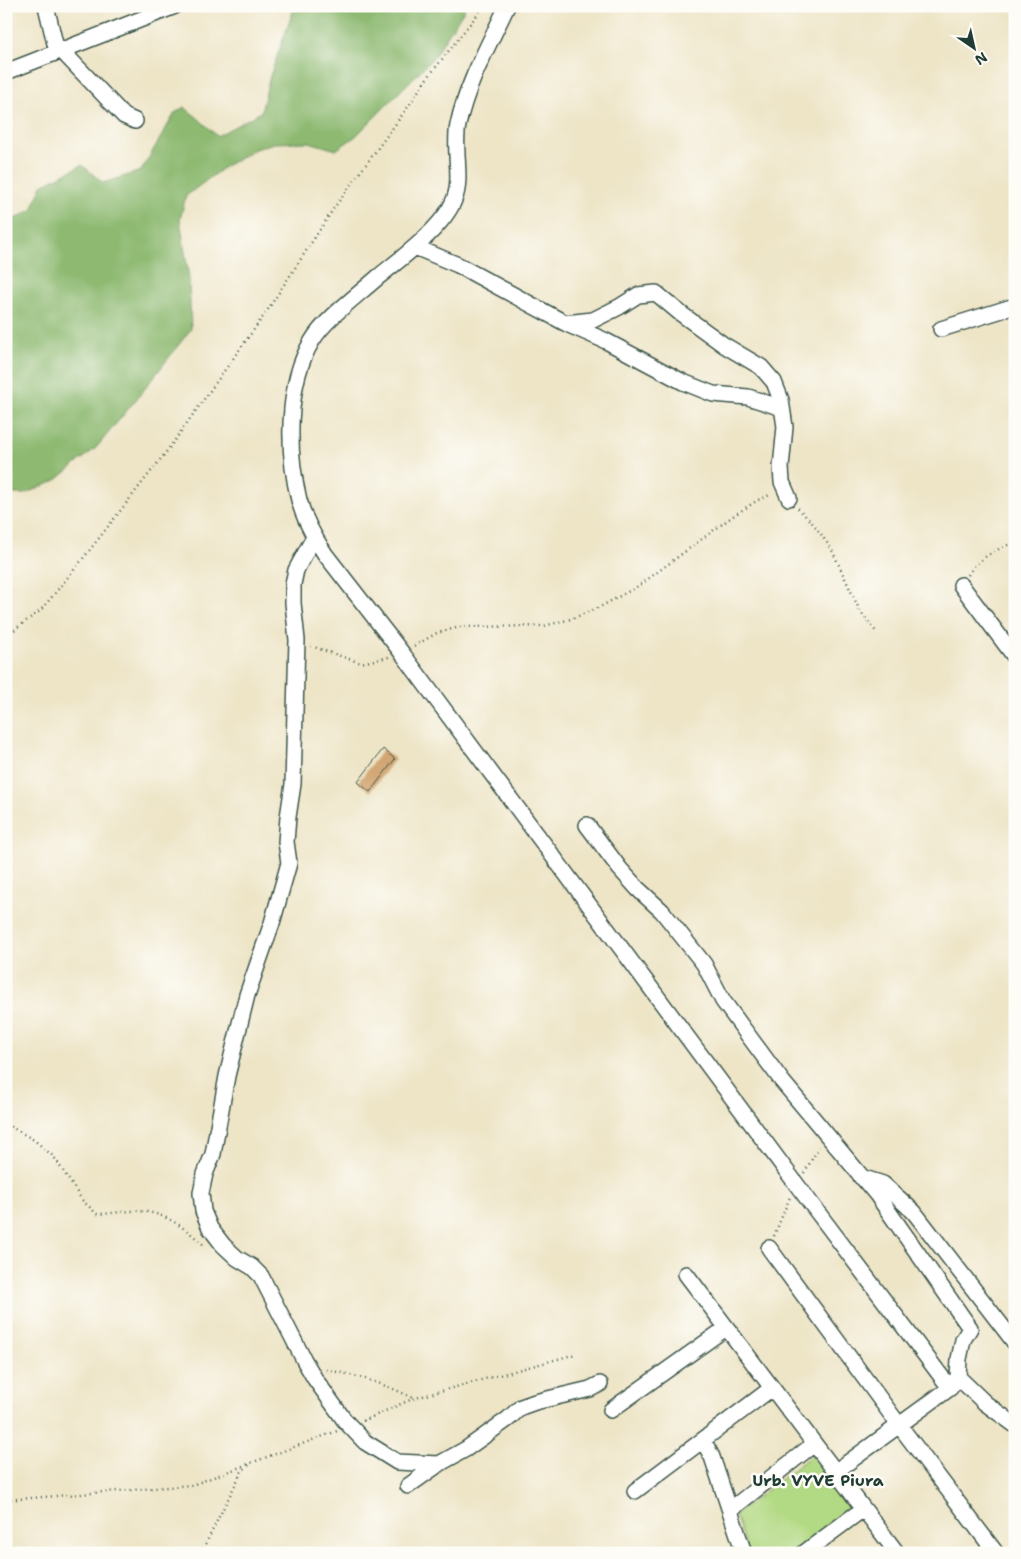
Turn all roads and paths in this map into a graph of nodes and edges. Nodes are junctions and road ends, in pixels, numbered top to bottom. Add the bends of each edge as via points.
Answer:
1 (46, 6) edge
2 (175, 6) edge
3 (484, 6) edge
4 (507, 6) edge
5 (59, 51) junction
6 (6, 72) edge
7 (135, 121) dead end
8 (415, 247) junction
9 (1015, 306) edge
10 (565, 323) junction
11 (941, 329) dead end
12 (782, 408) junction
13 (787, 494) junction
14 (314, 536) junction
15 (1015, 542) edge
16 (961, 585) joint
17 (877, 633) dead end
18 (6, 636) edge
19 (297, 640) junction
20 (402, 653) junction
21 (1015, 656) edge
22 (586, 825) dead end
23 (6, 1124) edge
24 (861, 1178) junction
25 (207, 1248) dead end
26 (769, 1248) dead end
27 (686, 1274) dead end
28 (726, 1328) junction
29 (1015, 1343) edge
30 (576, 1354) dead end
31 (323, 1370) dead end
32 (954, 1382) junction
33 (600, 1384) dead end
34 (772, 1388) junction
35 (414, 1399) junction
36 (611, 1410) dead end
37 (899, 1425) junction
38 (1015, 1425) edge
39 (350, 1426) junction
40 (703, 1440) junction
41 (814, 1444) junction
42 (253, 1463) junction
43 (439, 1464) junction
44 (836, 1472) junction
45 (408, 1486) dead end
46 (635, 1491) dead end
47 (6, 1500) edge
48 (863, 1508) junction
49 (730, 1510) junction
50 (201, 1553) edge
51 (744, 1553) edge
52 (804, 1553) edge
53 (897, 1553) edge
54 (996, 1553) edge

1 - 5 street
2 - 5 street
3 - 18 path via 425,81 334,208 265,314 167,451 41,610
4 - 8 street via 464,102 456,147 455,200 441,221
5 - 6 street
5 - 7 street via 124,116
8 - 10 street via 458,265
8 - 14 street via 323,327 306,354 293,398 291,452 299,501
9 - 11 street
10 - 12 street via 713,394 748,397
10 - 12 street via 593,320 638,296 656,293 724,345 761,368 774,382
12 - 13 street via 785,427 781,467
13 - 17 path via 832,550 860,611
13 - 20 path via 758,500 640,586 571,619 544,626 460,627 437,633
14 - 19 street via 292,584
14 - 20 street
15 - 16 path via 975,564
16 - 21 street
19 - 20 path via 361,663
19 - 39 street via 293,784 286,842 289,863 247,995 227,1076 213,1154 201,1193 203,1211 210,1228 223,1245 261,1276 311,1372
20 - 32 street via 797,1185
22 - 24 street via 620,869 662,910 692,948 723,1001 750,1038
23 - 25 path via 34,1140 54,1157 82,1200 97,1214 140,1211 167,1217
24 - 29 street via 883,1184 914,1212
24 - 32 street via 970,1328
26 - 37 street
27 - 28 street
28 - 34 street
28 - 36 street
30 - 35 path
31 - 35 path via 351,1374 389,1386
32 - 37 street
32 - 38 street
33 - 43 street via 521,1407 466,1449
34 - 40 street
34 - 41 street
35 - 39 path
37 - 44 street
37 - 54 street
39 - 42 path
39 - 43 street via 365,1442 397,1462
40 - 46 street
40 - 49 street
41 - 44 street
41 - 49 street
42 - 47 path via 192,1485
42 - 50 path via 242,1471
43 - 45 street
44 - 48 street
48 - 52 street
48 - 53 street
49 - 51 street

